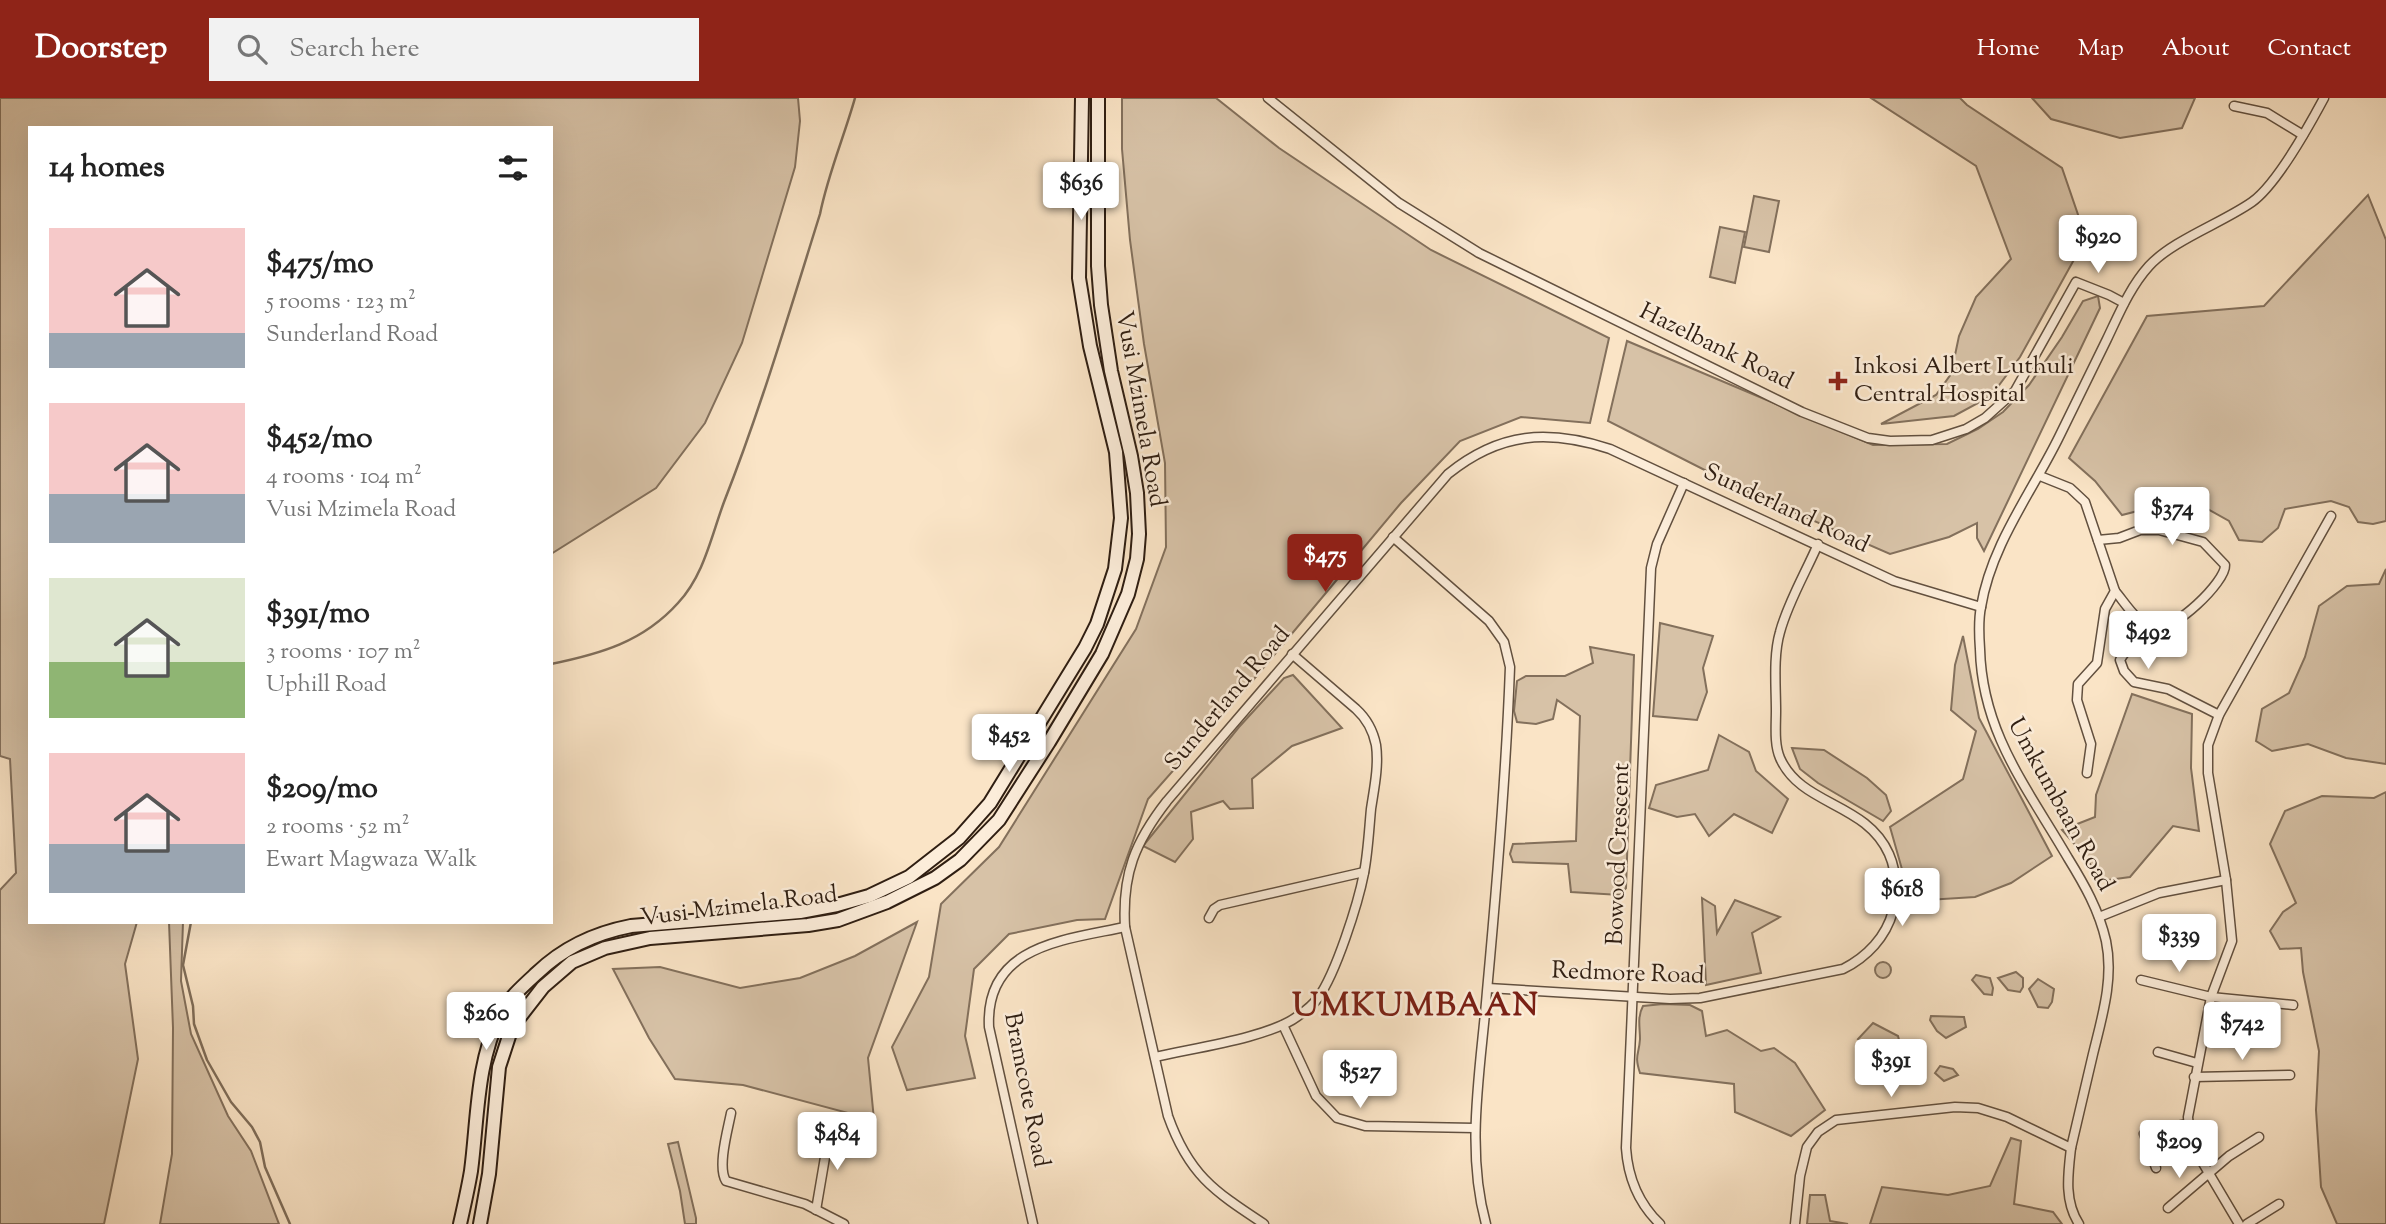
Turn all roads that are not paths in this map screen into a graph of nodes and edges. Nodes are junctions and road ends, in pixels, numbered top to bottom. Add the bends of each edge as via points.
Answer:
1 (1082, 98) edge
2 (1098, 98) edge
3 (1268, 98) edge
4 (2324, 98) edge
5 (2234, 106) dead end
6 (2302, 135) junction
7 (2124, 303) junction
8 (2040, 476) junction
9 (1684, 483) junction
10 (2331, 516) dead end
11 (1393, 537) junction
12 (2098, 540) junction
13 (1818, 544) junction
14 (2115, 591) junction
15 (1981, 607) junction
16 (2162, 629) junction
17 (1292, 654) junction
18 (2219, 715) junction
19 (2087, 773) dead end
20 (1364, 872) junction
21 (2226, 880) junction
22 (2099, 917) junction
23 (1209, 918) dead end
24 (1125, 927) junction
25 (2141, 980) dead end
26 (1488, 988) junction
27 (1633, 995) junction
28 (2211, 997) junction
29 (2293, 1005) dead end
30 (1283, 1025) junction
31 (2158, 1052) dead end
32 (1155, 1057) junction
33 (2197, 1063) junction
34 (2290, 1075) dead end
35 (2194, 1077) junction
36 (732, 1112) dead end
37 (2188, 1124) junction
38 (830, 1128) dead end
39 (1475, 1128) junction
40 (2259, 1137) dead end
41 (2071, 1148) junction
42 (2156, 1168) dead end
43 (2209, 1172) junction
44 (2279, 1205) dead end
45 (2168, 1208) dead end
46 (816, 1210) junction
47 (460, 1224) edge
48 (480, 1224) edge
49 (844, 1224) edge
50 (1033, 1224) edge
51 (1264, 1224) edge
52 (1486, 1224) edge
53 (1660, 1224) edge
54 (1795, 1224) edge
55 (2079, 1224) edge
56 (2239, 1224) edge
57 (2247, 1224) edge

1 - 47 main road, Vusi Mzimela Road via 1079,278 1116,452 1121,518 1115,569 1085,648 990,803 959,838 909,877 869,896 800,912 613,929 572,946 517,991 501,1013 484,1060
2 - 48 main road, Vusi Mzimela Road via 1101,305 1137,493 1139,534 1128,594 1102,654 999,820 960,860 934,878 838,920 650,938 605,948 572,962 543,987 512,1027 499,1067
3 - 7 street, Hazelbank Road via 1399,202 1479,253 1802,412 1868,438 1933,440 1984,418 2015,391 2076,282
4 - 6 street, Umkumbaan Road
5 - 6 street via 2267,113
6 - 7 street, Umkumbaan Road via 2263,193 2151,263
7 - 8 street, Umkumbaan Road
8 - 12 street via 2081,497
8 - 15 street, Umkumbaan Road via 2001,546
9 - 11 street, Sunderland Road via 1584,441 1528,437 1491,447 1461,463
9 - 13 street, Sunderland Road
9 - 27 street, Bowood Crescent via 1651,568
10 - 18 street
11 - 17 street, Sunderland Road
11 - 26 street via 1489,621 1509,657
12 - 14 street
12 - 16 street via 2159,530 2199,539 2223,562 2224,575 2177,622
13 - 15 street, Sunderland Road via 1894,580
13 - 27 street, Redmore Road via 1779,633 1779,756 1804,788 1855,815 1885,845 1896,882 1891,917 1869,951 1843,969 1700,998
14 - 16 street via 2140,621
14 - 19 street via 2105,609 2097,663 2078,684 2077,700 2091,744
15 - 22 street, Umkumbaan Road via 1982,686 1990,718
16 - 18 street via 2162,645 2129,649 2121,657 2124,671 2139,684 2165,688
17 - 20 street via 1366,718 1373,732 1376,766
17 - 24 street, Sunderland Road via 1147,827 1129,869
18 - 21 street via 2208,745 2208,774
20 - 23 street via 1220,905
20 - 30 street via 1326,983 1311,1005
21 - 22 street via 2160,893
21 - 28 street via 2232,941
22 - 41 street, Umkumbaan Road via 2109,980
24 - 32 street, Sunderland Road
24 - 50 street, Bramcote Road via 1042,946 1009,966 994,991 989,1027
25 - 28 street
26 - 27 street, Redmore Road
26 - 39 street
27 - 53 street, Bowood Crescent via 1627,1162 1638,1195
28 - 29 street
28 - 33 street
30 - 32 street
30 - 39 street via 1316,1096 1337,1118 1366,1126
31 - 33 street
32 - 51 street, Sunderland Road via 1168,1116 1188,1160 1212,1189
33 - 35 street
34 - 35 street
35 - 37 street
36 - 46 street via 723,1160 726,1181
37 - 42 street via 2144,1134
37 - 43 street via 2190,1139
38 - 46 street
39 - 52 street via 1478,1188
40 - 43 street
41 - 54 street via 1978,1108 1836,1120 1807,1147
41 - 55 street, Umkumbaan Road via 2069,1203
43 - 45 street
43 - 56 street
44 - 57 street
46 - 49 street

